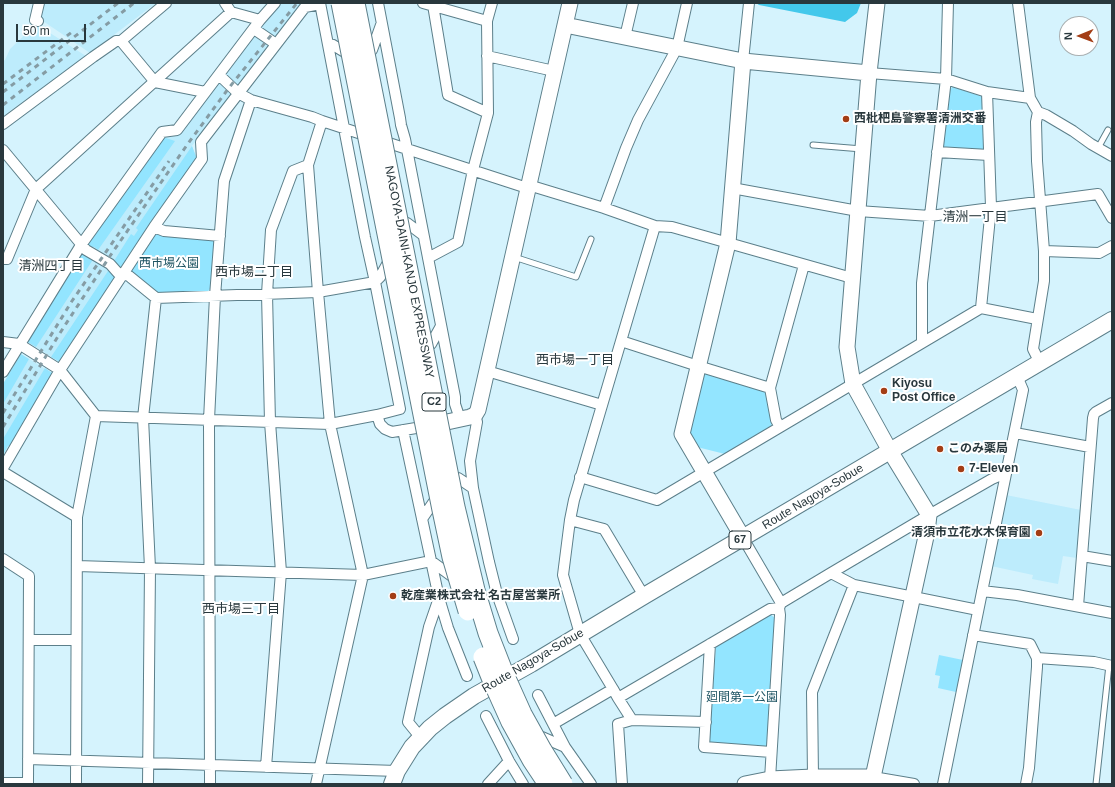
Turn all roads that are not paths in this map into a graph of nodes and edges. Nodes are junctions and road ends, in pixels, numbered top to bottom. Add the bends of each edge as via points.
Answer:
1 (39, 3) edge
2 (166, 3) edge
3 (225, 3) edge
4 (275, 3) edge
5 (341, 3) edge
6 (355, 3) edge
7 (378, 3) edge
8 (423, 3) edge
9 (492, 3) edge
10 (570, 3) edge
11 (633, 3) edge
12 (687, 3) edge
13 (749, 3) edge
14 (877, 3) edge
15 (948, 3) edge
16 (1018, 3) edge
17 (320, 4) edge
18 (433, 4) edge
19 (231, 12) junction
20 (260, 20) junction
21 (38, 21) dead end
22 (487, 21) junction
23 (381, 23) junction
24 (565, 25) junction
25 (254, 29) junction
26 (625, 37) junction
27 (121, 41) junction
28 (276, 44) junction
29 (328, 44) junction
30 (677, 48) junction
31 (372, 50) dead end
32 (487, 56) junction
33 (743, 61) junction
34 (376, 71) dead end
35 (554, 71) junction
36 (870, 73) junction
37 (218, 75) junction
38 (946, 79) junction
39 (155, 82) junction
40 (205, 92) junction
41 (987, 92) junction
42 (238, 93) junction
43 (1030, 98) junction
44 (251, 100) junction
45 (1038, 112) junction
46 (488, 113) junction
47 (322, 121) junction
48 (3, 124) edge
49 (344, 128) junction
50 (1108, 130) dead end
51 (813, 145) dead end
52 (1098, 148) junction
53 (407, 149) junction
54 (863, 149) junction
55 (3, 150) edge
56 (938, 152) junction
57 (989, 155) junction
58 (1112, 156) edge
59 (308, 165) junction
60 (473, 170) junction
61 (528, 187) junction
62 (732, 188) junction
63 (36, 189) junction
64 (1040, 201) junction
65 (991, 207) junction
66 (604, 208) junction
67 (858, 211) junction
68 (930, 216) junction
69 (1112, 218) edge
70 (655, 226) junction
71 (154, 227) junction
72 (423, 234) junction
73 (220, 236) junction
74 (591, 239) dead end
75 (728, 243) junction
76 (81, 245) junction
77 (1112, 246) edge
78 (1044, 251) junction
79 (512, 256) junction
80 (428, 258) junction
81 (3, 259) edge
82 (804, 265) junction
83 (122, 275) junction
84 (852, 278) junction
85 (375, 282) junction
86 (318, 292) junction
87 (267, 294) junction
88 (215, 296) junction
89 (156, 298) junction
90 (981, 308) junction
91 (1037, 319) junction
92 (1112, 320) edge
93 (441, 326) junction
94 (621, 341) junction
95 (3, 342) edge
96 (922, 343) junction
97 (19, 344) junction
98 (432, 344) dead end
99 (1040, 363) junction
100 (698, 366) junction
101 (60, 370) junction
102 (486, 371) junction
103 (3, 372) edge
104 (1017, 376) junction
105 (853, 384) junction
106 (770, 388) junction
107 (1112, 403) edge
108 (602, 405) junction
109 (377, 415) junction
110 (475, 415) junction
111 (96, 416) junction
112 (143, 418) junction
113 (209, 420) junction
114 (454, 421) junction
115 (270, 422) junction
116 (330, 424) junction
117 (780, 427) junction
118 (403, 430) junction
119 (1015, 433) junction
120 (1090, 447) junction
121 (890, 451) junction
122 (3, 468) edge
123 (705, 471) junction
124 (3, 472) edge
125 (1006, 473) junction
126 (580, 477) junction
127 (473, 488) junction
128 (929, 515) junction
129 (77, 517) junction
130 (422, 519) junction
131 (570, 520) junction
132 (743, 538) junction
133 (1082, 556) junction
134 (3, 559) edge
135 (431, 561) junction
136 (489, 562) junction
137 (1112, 562) edge
138 (77, 566) junction
139 (150, 568) junction
140 (210, 570) junction
141 (281, 572) junction
142 (483, 572) dead end
143 (832, 573) junction
144 (363, 574) junction
145 (854, 585) junction
146 (982, 591) junction
147 (644, 596) junction
148 (912, 597) junction
149 (439, 598) junction
150 (486, 600) dead end
151 (780, 605) junction
152 (1078, 606) junction
153 (978, 610) junction
154 (1112, 613) edge
155 (580, 634) junction
156 (973, 636) junction
157 (513, 639) dead end
158 (29, 640) junction
159 (76, 640) junction
160 (710, 644) junction
161 (1036, 658) junction
162 (1111, 666) edge
163 (467, 676) dead end
164 (615, 694) junction
165 (538, 695) dead end
166 (486, 716) dead end
167 (632, 720) junction
168 (706, 722) junction
169 (553, 724) junction
170 (420, 738) junction
171 (565, 747) junction
172 (771, 752) junction
173 (28, 759) junction
174 (76, 761) junction
175 (509, 761) junction
176 (148, 763) junction
177 (210, 765) junction
178 (266, 767) junction
179 (320, 768) junction
180 (394, 778) edge
181 (770, 779) junction
182 (813, 780) edge
183 (872, 780) edge
184 (3, 783) edge
185 (28, 784) edge
186 (76, 784) edge
187 (148, 784) edge
188 (210, 784) edge
189 (316, 784) edge
190 (488, 784) edge
191 (523, 784) edge
192 (539, 784) edge
193 (548, 784) edge
194 (563, 784) edge
195 (591, 784) edge
196 (622, 784) edge
197 (746, 784) edge
198 (914, 784) edge
199 (943, 784) edge
200 (1026, 784) edge
201 (1096, 784) edge

1 - 21 street via 35,20
2 - 27 street
3 - 19 street
4 - 20 street
5 - 193 highway, NAGOYA-DAINI-KANJO EXPRESSWAY / C2, bridge via 452,557 477,640 493,682 511,722
6 - 194 highway, NAGOYA-DAINI-KANJO EXPRESSWAY / C2, bridge via 455,507 475,590 488,633 522,714
7 - 23 street
8 - 18 street
9 - 22 street
10 - 24 street
11 - 26 street
12 - 30 street
13 - 33 street
14 - 36 street
15 - 38 street
16 - 43 street
17 - 28 street via 305,7
17 - 29 street
18 - 22 street
18 - 46 street via 448,95
19 - 20 street
19 - 39 street
20 - 25 street
22 - 32 street
23 - 31 street
23 - 53 street
24 - 26 street
24 - 35 street
25 - 28 street
25 - 37 street
26 - 30 street
27 - 39 street
27 - 48 street via 116,41 93,57
28 - 42 street
29 - 34 street
29 - 49 street
30 - 33 street
30 - 66 street via 638,120
32 - 35 street
32 - 46 street
33 - 36 street
33 - 62 street
35 - 61 street
36 - 38 street
36 - 54 street
37 - 40 street
37 - 42 street
38 - 41 street
38 - 56 street
39 - 40 street
39 - 63 street
40 - 76 street via 176,130 162,132
41 - 43 street
41 - 57 street
42 - 44 street
42 - 71 street via 201,142 202,159
43 - 45 street
44 - 47 street
44 - 73 street via 224,180
45 - 52 street
45 - 64 street via 1036,122
46 - 60 street
47 - 49 street
47 - 59 street
49 - 53 street
49 - 85 street
50 - 52 lane
51 - 54 lane
52 - 58 street
53 - 60 street
53 - 72 street
54 - 67 street
55 - 63 street
56 - 57 street
56 - 68 street
57 - 65 street
59 - 86 street
59 - 87 street via 293,171 271,230
60 - 61 street
60 - 80 street via 458,242
61 - 66 street
61 - 79 street
62 - 67 street
62 - 75 street
63 - 76 street
63 - 81 street via 7,259
64 - 65 street
64 - 69 street via 1098,194
64 - 78 street
65 - 68 street
65 - 90 street
66 - 70 street
67 - 68 street
67 - 84 street
68 - 96 street via 922,283
70 - 75 street via 672,227
70 - 94 street
71 - 73 street via 164,231
71 - 83 street
72 - 80 street
72 - 85 street via 407,224
73 - 88 street
74 - 79 lane via 576,277
75 - 82 street
75 - 100 street
76 - 83 street
76 - 97 street
77 - 78 street via 1099,253
78 - 91 street via 1044,281
79 - 102 street
80 - 93 street
82 - 84 street
82 - 106 street
83 - 89 street via 129,276
83 - 101 street
84 - 105 street via 847,347
85 - 86 street
85 - 109 street via 400,409
86 - 87 street
86 - 116 street
87 - 88 street
87 - 115 street
88 - 89 street
88 - 113 street
89 - 112 street
90 - 91 street
90 - 96 street
91 - 99 street via 1032,349
92 - 99 main road, Route Nagoya-Sobue / 67
93 - 98 street
93 - 114 street via 455,397
94 - 100 street
94 - 108 street
95 - 97 street
96 - 105 street
97 - 101 street
97 - 103 street
99 - 104 main road, Route Nagoya-Sobue / 67
100 - 106 street
100 - 123 street via 682,434
101 - 111 street
101 - 122 street
102 - 108 street
102 - 110 street
104 - 119 street via 1023,390
104 - 121 main road, Route Nagoya-Sobue / 67
105 - 117 street
105 - 121 street
106 - 117 street via 776,420
107 - 120 street via 1094,414
108 - 126 street
109 - 116 street
109 - 118 street via 385,429 392,432
110 - 114 street
110 - 127 street via 477,422 470,461
111 - 112 street
111 - 129 street
112 - 113 street
112 - 139 street
113 - 115 street
113 - 140 street
114 - 118 street
115 - 116 street
115 - 141 street
116 - 144 street
117 - 123 street
118 - 130 street
119 - 120 street
119 - 125 street
120 - 133 street
121 - 128 street
121 - 132 main road, Route Nagoya-Sobue / 67
123 - 126 street via 657,500
123 - 132 street
124 - 129 street
125 - 128 street
125 - 146 street
126 - 131 street
127 - 130 street via 457,473
127 - 136 street
128 - 143 street
128 - 148 street
129 - 138 street
130 - 135 street
131 - 147 street via 604,529
131 - 155 street via 563,575
132 - 147 main road, Route Nagoya-Sobue / 67
132 - 151 street
133 - 137 street
133 - 152 street
134 - 158 street via 29,576
135 - 144 street
135 - 149 street
135 - 150 street
136 - 142 street
136 - 157 street
138 - 139 street
138 - 159 street
139 - 140 street
139 - 176 street
140 - 141 street
140 - 177 street
141 - 144 street
141 - 178 street
143 - 145 street
143 - 151 street
144 - 179 street
145 - 148 street
145 - 182 street via 812,692
146 - 152 street
146 - 153 street
147 - 155 main road, Route Nagoya-Sobue / 67
148 - 153 street
148 - 183 street
149 - 163 street
149 - 170 street via 429,627 408,722
151 - 160 street
151 - 172 street
152 - 154 street
153 - 156 street
155 - 164 street
155 - 170 main road, Route Nagoya-Sobue / 67 via 474,696 445,716
156 - 161 street via 1030,644
156 - 199 street
158 - 159 street
158 - 173 street
159 - 174 street
160 - 164 street
160 - 168 street
161 - 162 street via 1094,662
161 - 200 street via 1038,667
162 - 201 lane
164 - 167 street
164 - 169 street
165 - 169 street
166 - 175 street
167 - 168 street
167 - 196 street via 618,724
168 - 172 street via 704,747
169 - 171 street
170 - 180 main road, Route Nagoya-Sobue / 67
171 - 192 street via 544,741
171 - 195 street
172 - 181 street
173 - 174 street
173 - 185 street
174 - 176 street
174 - 186 street
175 - 190 street
175 - 191 street
176 - 177 street
176 - 187 street
177 - 178 street
177 - 188 street
178 - 179 street
179 - 180 street
179 - 189 street
181 - 182 street
181 - 197 street
182 - 183 street
183 - 198 street
184 - 185 street

